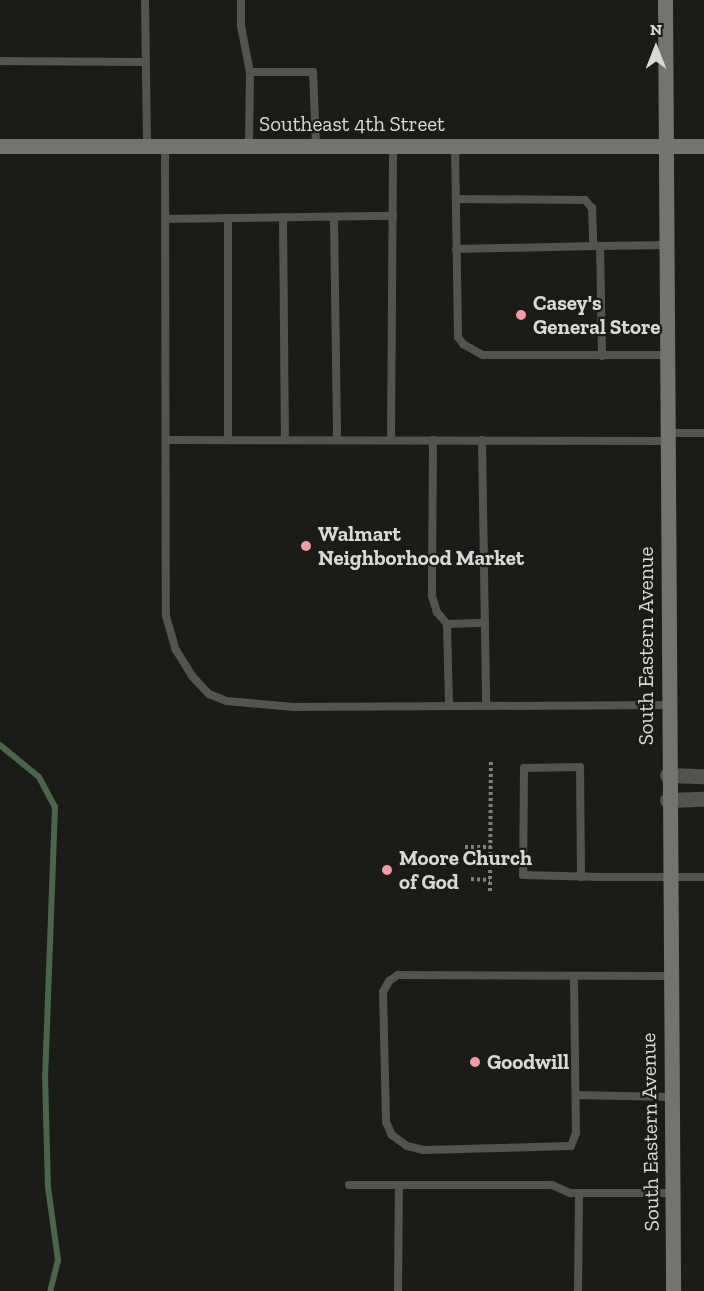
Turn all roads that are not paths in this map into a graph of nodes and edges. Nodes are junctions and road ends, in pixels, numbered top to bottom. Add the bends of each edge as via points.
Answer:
1 (145, 0) edge
2 (242, 0) edge
3 (665, 0) edge
4 (0, 61) edge
5 (144, 62) junction
6 (250, 72) junction
7 (393, 144) junction
8 (249, 145) junction
9 (316, 145) junction
10 (455, 145) junction
11 (0, 146) edge
12 (147, 146) junction
13 (165, 146) junction
14 (666, 146) junction
15 (704, 146) edge
16 (456, 198) junction
17 (393, 216) junction
18 (334, 217) junction
19 (228, 218) junction
20 (283, 218) junction
21 (165, 219) junction
22 (666, 245) junction
23 (597, 246) junction
24 (456, 249) junction
25 (602, 356) junction
26 (666, 356) junction
27 (704, 433) edge
28 (666, 437) junction
29 (166, 440) junction
30 (228, 440) junction
31 (285, 440) junction
32 (337, 440) junction
33 (391, 440) junction
34 (433, 440) junction
35 (482, 440) junction
36 (485, 623) junction
37 (447, 624) junction
38 (667, 705) junction
39 (449, 706) junction
40 (486, 706) junction
41 (667, 776) junction
42 (704, 776) edge
43 (704, 799) edge
44 (667, 800) junction
45 (581, 877) junction
46 (668, 877) junction
47 (704, 877) edge
48 (669, 976) junction
49 (574, 977) junction
50 (576, 1095) junction
51 (670, 1097) junction
52 (349, 1185) dead end
53 (399, 1185) junction
54 (579, 1193) junction
55 (671, 1193) junction
56 (398, 1291) edge
57 (578, 1291) edge
58 (673, 1291) edge

1 - 5 lane
2 - 6 lane via 241,26
3 - 14 main road, South Eastern Avenue
4 - 5 lane
5 - 12 lane
6 - 8 lane
6 - 9 lane via 313,72
7 - 9 main road, Southeast 4th Street
7 - 10 main road, Southeast 4th Street
7 - 17 lane
8 - 9 main road, Southeast 4th Street
8 - 13 main road, Southeast 4th Street
10 - 14 main road, Southeast 4th Street
10 - 16 lane
11 - 12 main road, Southeast 4th Street
12 - 13 main road, Southeast 4th Street
13 - 21 lane
14 - 15 main road, Southeast 4th Street
14 - 22 main road, South Eastern Avenue
16 - 23 lane via 585,200 592,208
16 - 24 lane
17 - 18 lane
17 - 33 lane
18 - 20 lane
18 - 32 lane
19 - 20 lane
19 - 21 lane
19 - 30 lane
20 - 31 lane
21 - 29 lane
22 - 23 lane
22 - 26 main road, South Eastern Avenue
23 - 24 lane
23 - 25 lane
24 - 25 lane via 458,337 463,344 483,356
25 - 26 lane
26 - 28 main road, South Eastern Avenue
27 - 28 lane
28 - 35 lane
28 - 38 main road, South Eastern Avenue
29 - 30 lane
29 - 39 lane via 166,616 176,650 209,694 226,701 294,707
30 - 31 lane
31 - 32 lane
32 - 33 lane
33 - 34 lane
34 - 35 lane
34 - 37 lane via 432,596 437,612
35 - 36 lane
36 - 37 lane
36 - 40 lane
37 - 39 lane
38 - 40 lane
38 - 41 main road, South Eastern Avenue
39 - 40 lane
41 - 42 street
41 - 44 main road, South Eastern Avenue
43 - 44 street
44 - 46 main road, South Eastern Avenue
45 - 45 lane via 523,875 524,768 580,767
45 - 46 lane
46 - 47 lane
46 - 48 main road, South Eastern Avenue
48 - 49 lane
48 - 51 main road, South Eastern Avenue
49 - 50 lane
49 - 50 lane via 398,975 389,981 383,992 386,1122 392,1136 407,1146 424,1150 564,1148 571,1146 576,1133
50 - 51 lane
51 - 55 main road, South Eastern Avenue
52 - 53 lane
53 - 54 lane via 552,1185
53 - 56 lane
54 - 55 lane
54 - 57 lane
55 - 58 main road, South Eastern Avenue

